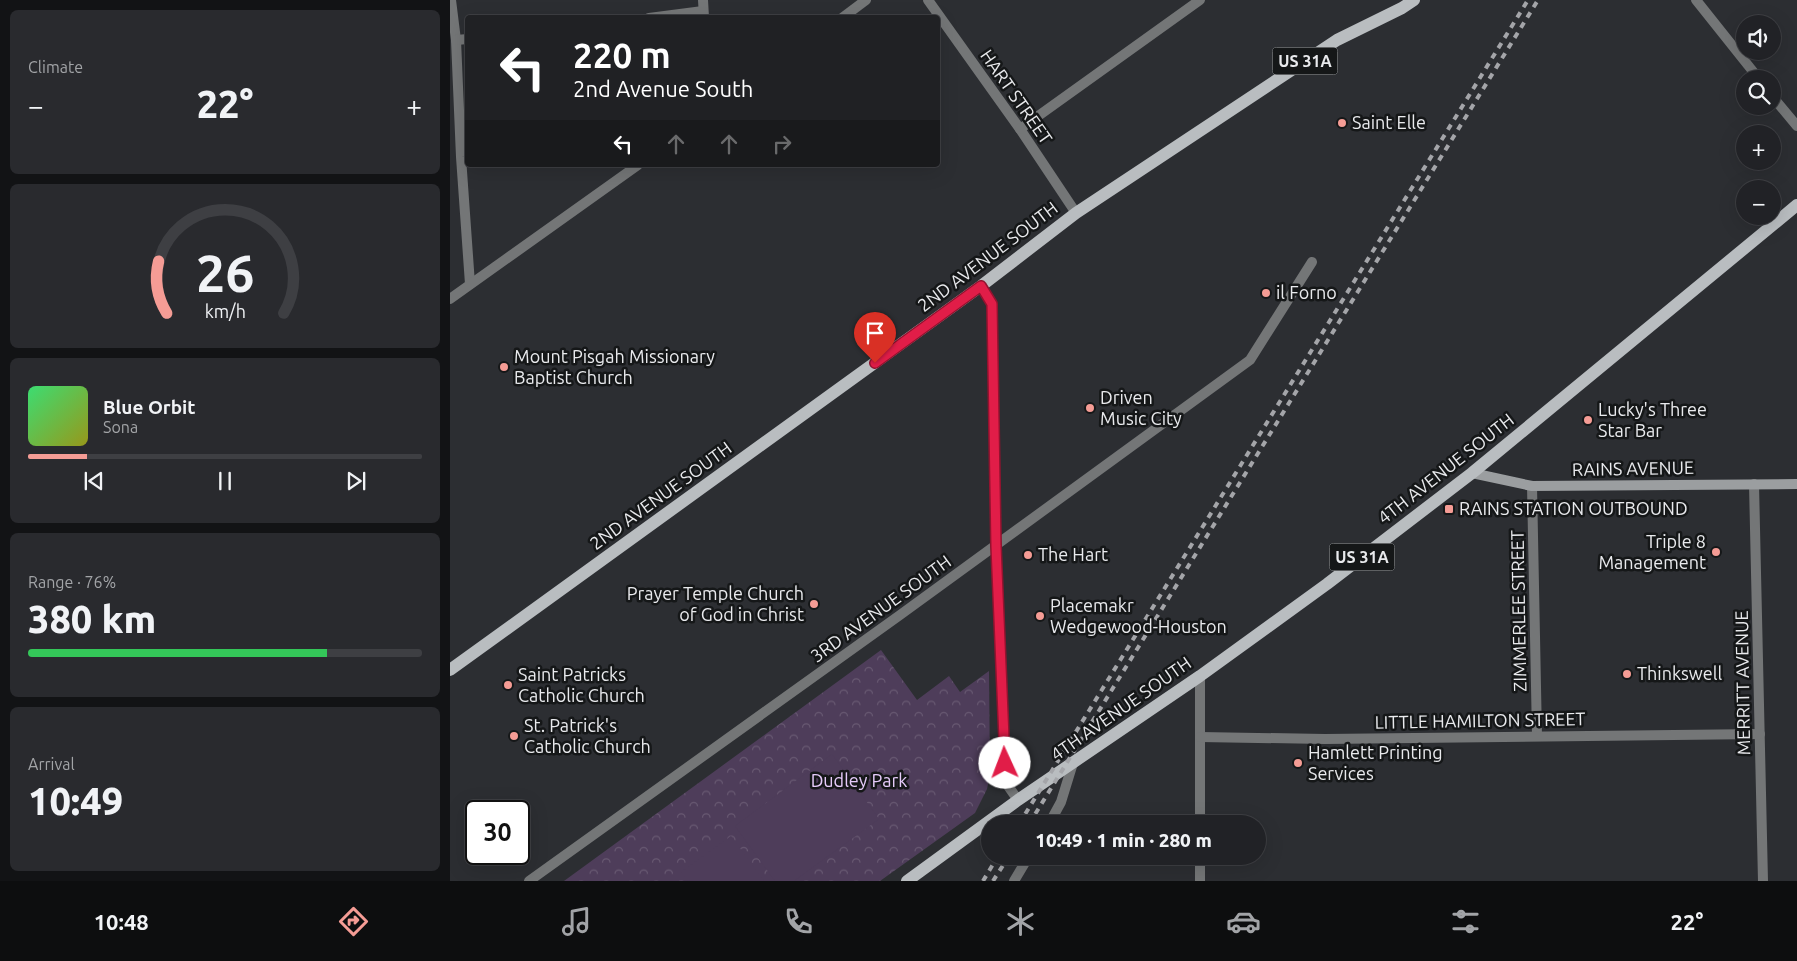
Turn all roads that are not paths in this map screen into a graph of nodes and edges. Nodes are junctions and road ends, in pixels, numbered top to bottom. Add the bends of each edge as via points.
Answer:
1 (451, 0) edge
2 (703, 0) edge
3 (866, 0) edge
4 (928, 0) edge
5 (1200, 0) edge
6 (1414, 0) edge
7 (1696, 0) edge
8 (1190, 3) edge
9 (704, 14) edge
10 (690, 15) edge
11 (846, 15) edge
12 (939, 15) edge
13 (940, 17) edge
14 (465, 39) edge
15 (456, 40) junction
16 (1752, 70) edge
17 (1781, 107) edge
18 (1797, 126) edge
19 (1020, 129) junction
20 (635, 167) edge
21 (1797, 205) edge
22 (1076, 213) junction
23 (1312, 262) dead end
24 (470, 284) junction
25 (981, 286) junction
26 (450, 299) edge
27 (1472, 473) junction
28 (1754, 484) junction
29 (1797, 484) edge
30 (1532, 486) junction
31 (996, 546) junction
32 (450, 670) edge
33 (1200, 676) junction
34 (1760, 734) junction
35 (1538, 736) junction
36 (1200, 737) junction
37 (1073, 763) junction
38 (1018, 800) junction
39 (1054, 815) edge
40 (1200, 815) edge
41 (1024, 865) edge
42 (1200, 865) edge
43 (529, 881) edge
44 (906, 881) edge
45 (1014, 881) edge
46 (1200, 881) edge
47 (1763, 881) edge

1 - 15 street
2 - 9 street
3 - 11 street
4 - 12 street, HART STREET
5 - 8 street
6 - 22 main road, 2ND AVENUE SOUTH / US 31A via 1337,40
7 - 16 street
8 - 19 street
9 - 10 street
13 - 19 street, HART STREET
14 - 15 street
15 - 24 street via 460,157
17 - 18 street
19 - 22 street, HART STREET
20 - 24 street
21 - 27 main road, 4TH AVENUE SOUTH / US 31A
22 - 25 main road, 2ND AVENUE SOUTH / US 31A
23 - 31 street, 3RD AVENUE SOUTH via 1250,360
24 - 26 street
25 - 31 street via 992,304
25 - 32 main road, 2ND AVENUE SOUTH / US 31A
27 - 30 street, RAINS AVENUE
27 - 33 main road, 4TH AVENUE SOUTH / US 31A
28 - 29 street, RAINS AVENUE
28 - 30 street, RAINS AVENUE
28 - 34 street, MERRITT AVENUE
30 - 35 street, ZIMMERLEE STREET
31 - 38 street via 1006,783
31 - 43 street, 3RD AVENUE SOUTH
33 - 36 street
33 - 37 main road, 4TH AVENUE SOUTH / US 31A
34 - 35 street, LITTLE HAMILTON STREET
34 - 47 street, MERRITT AVENUE
35 - 36 street, LITTLE HAMILTON STREET
36 - 40 street
37 - 38 main road, 4TH AVENUE SOUTH / US 31A
37 - 39 street via 1062,802
38 - 44 main road, 4TH AVENUE SOUTH / US 31A
41 - 45 street
42 - 46 street

